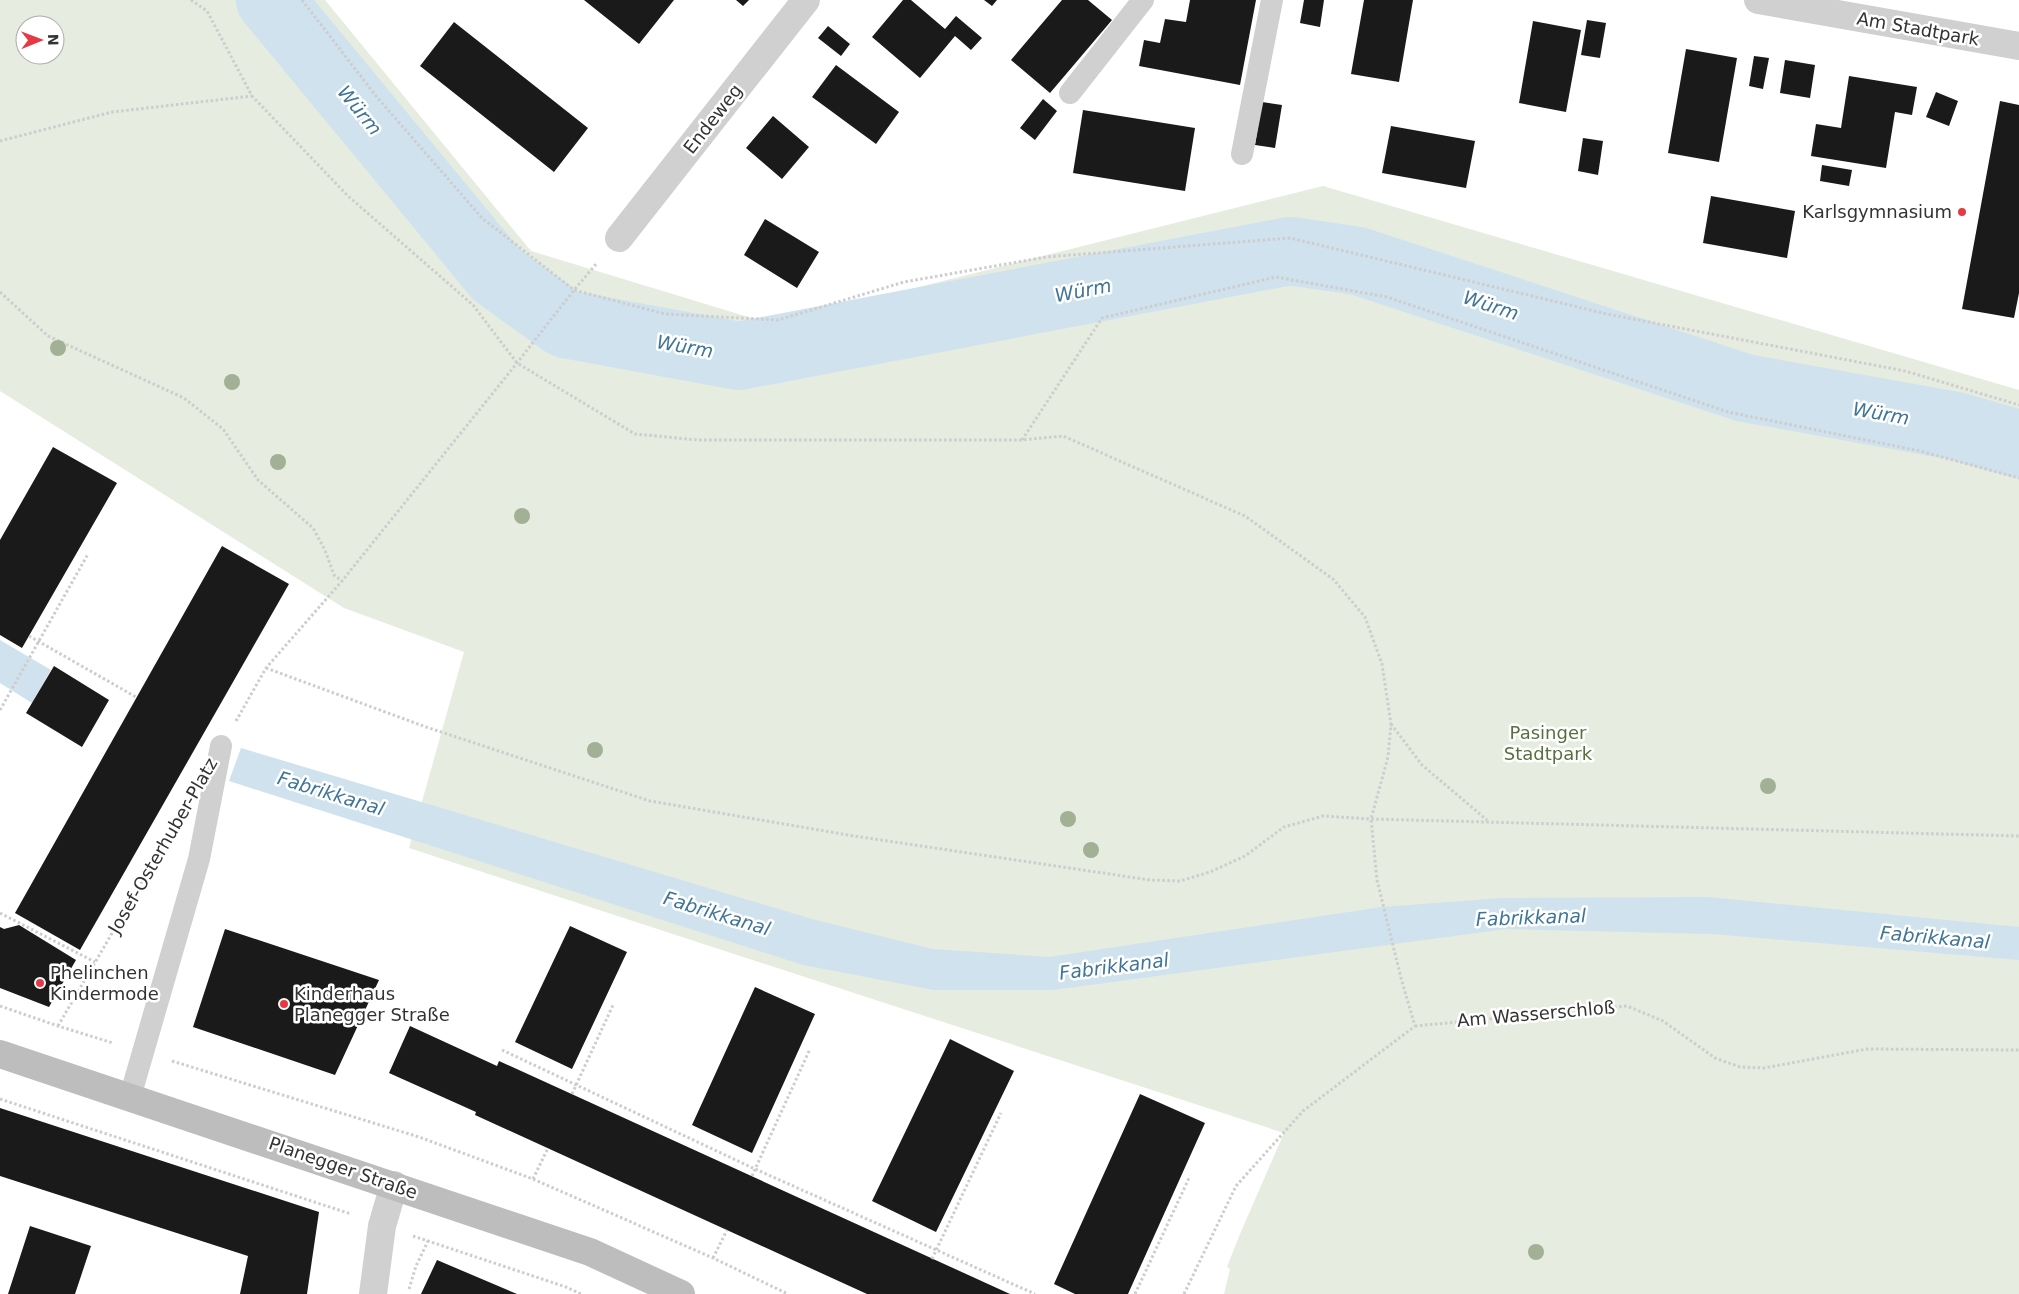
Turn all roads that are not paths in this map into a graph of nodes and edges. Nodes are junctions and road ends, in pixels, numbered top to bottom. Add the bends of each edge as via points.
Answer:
1 (806, 0) edge
2 (1143, 0) edge
3 (1272, 0) edge
4 (1758, 0) edge
5 (2019, 46) edge
6 (1070, 92) dead end
7 (1242, 154) dead end
8 (619, 238) dead end
9 (221, 746) road end
10 (0, 1054) edge
11 (130, 1097) junction
12 (394, 1185) junction
13 (373, 1294) edge
14 (681, 1294) edge

1 - 8 street, Endeweg
2 - 6 lane
3 - 7 lane
4 - 5 street, Am Stadtpark
9 - 11 lane, Josef-Osterhuber-Platz via 199,859
10 - 11 main road, Planegger Straße
11 - 12 main road, Planegger Straße
12 - 13 street via 382,1226
12 - 14 main road, Planegger Straße via 590,1252

